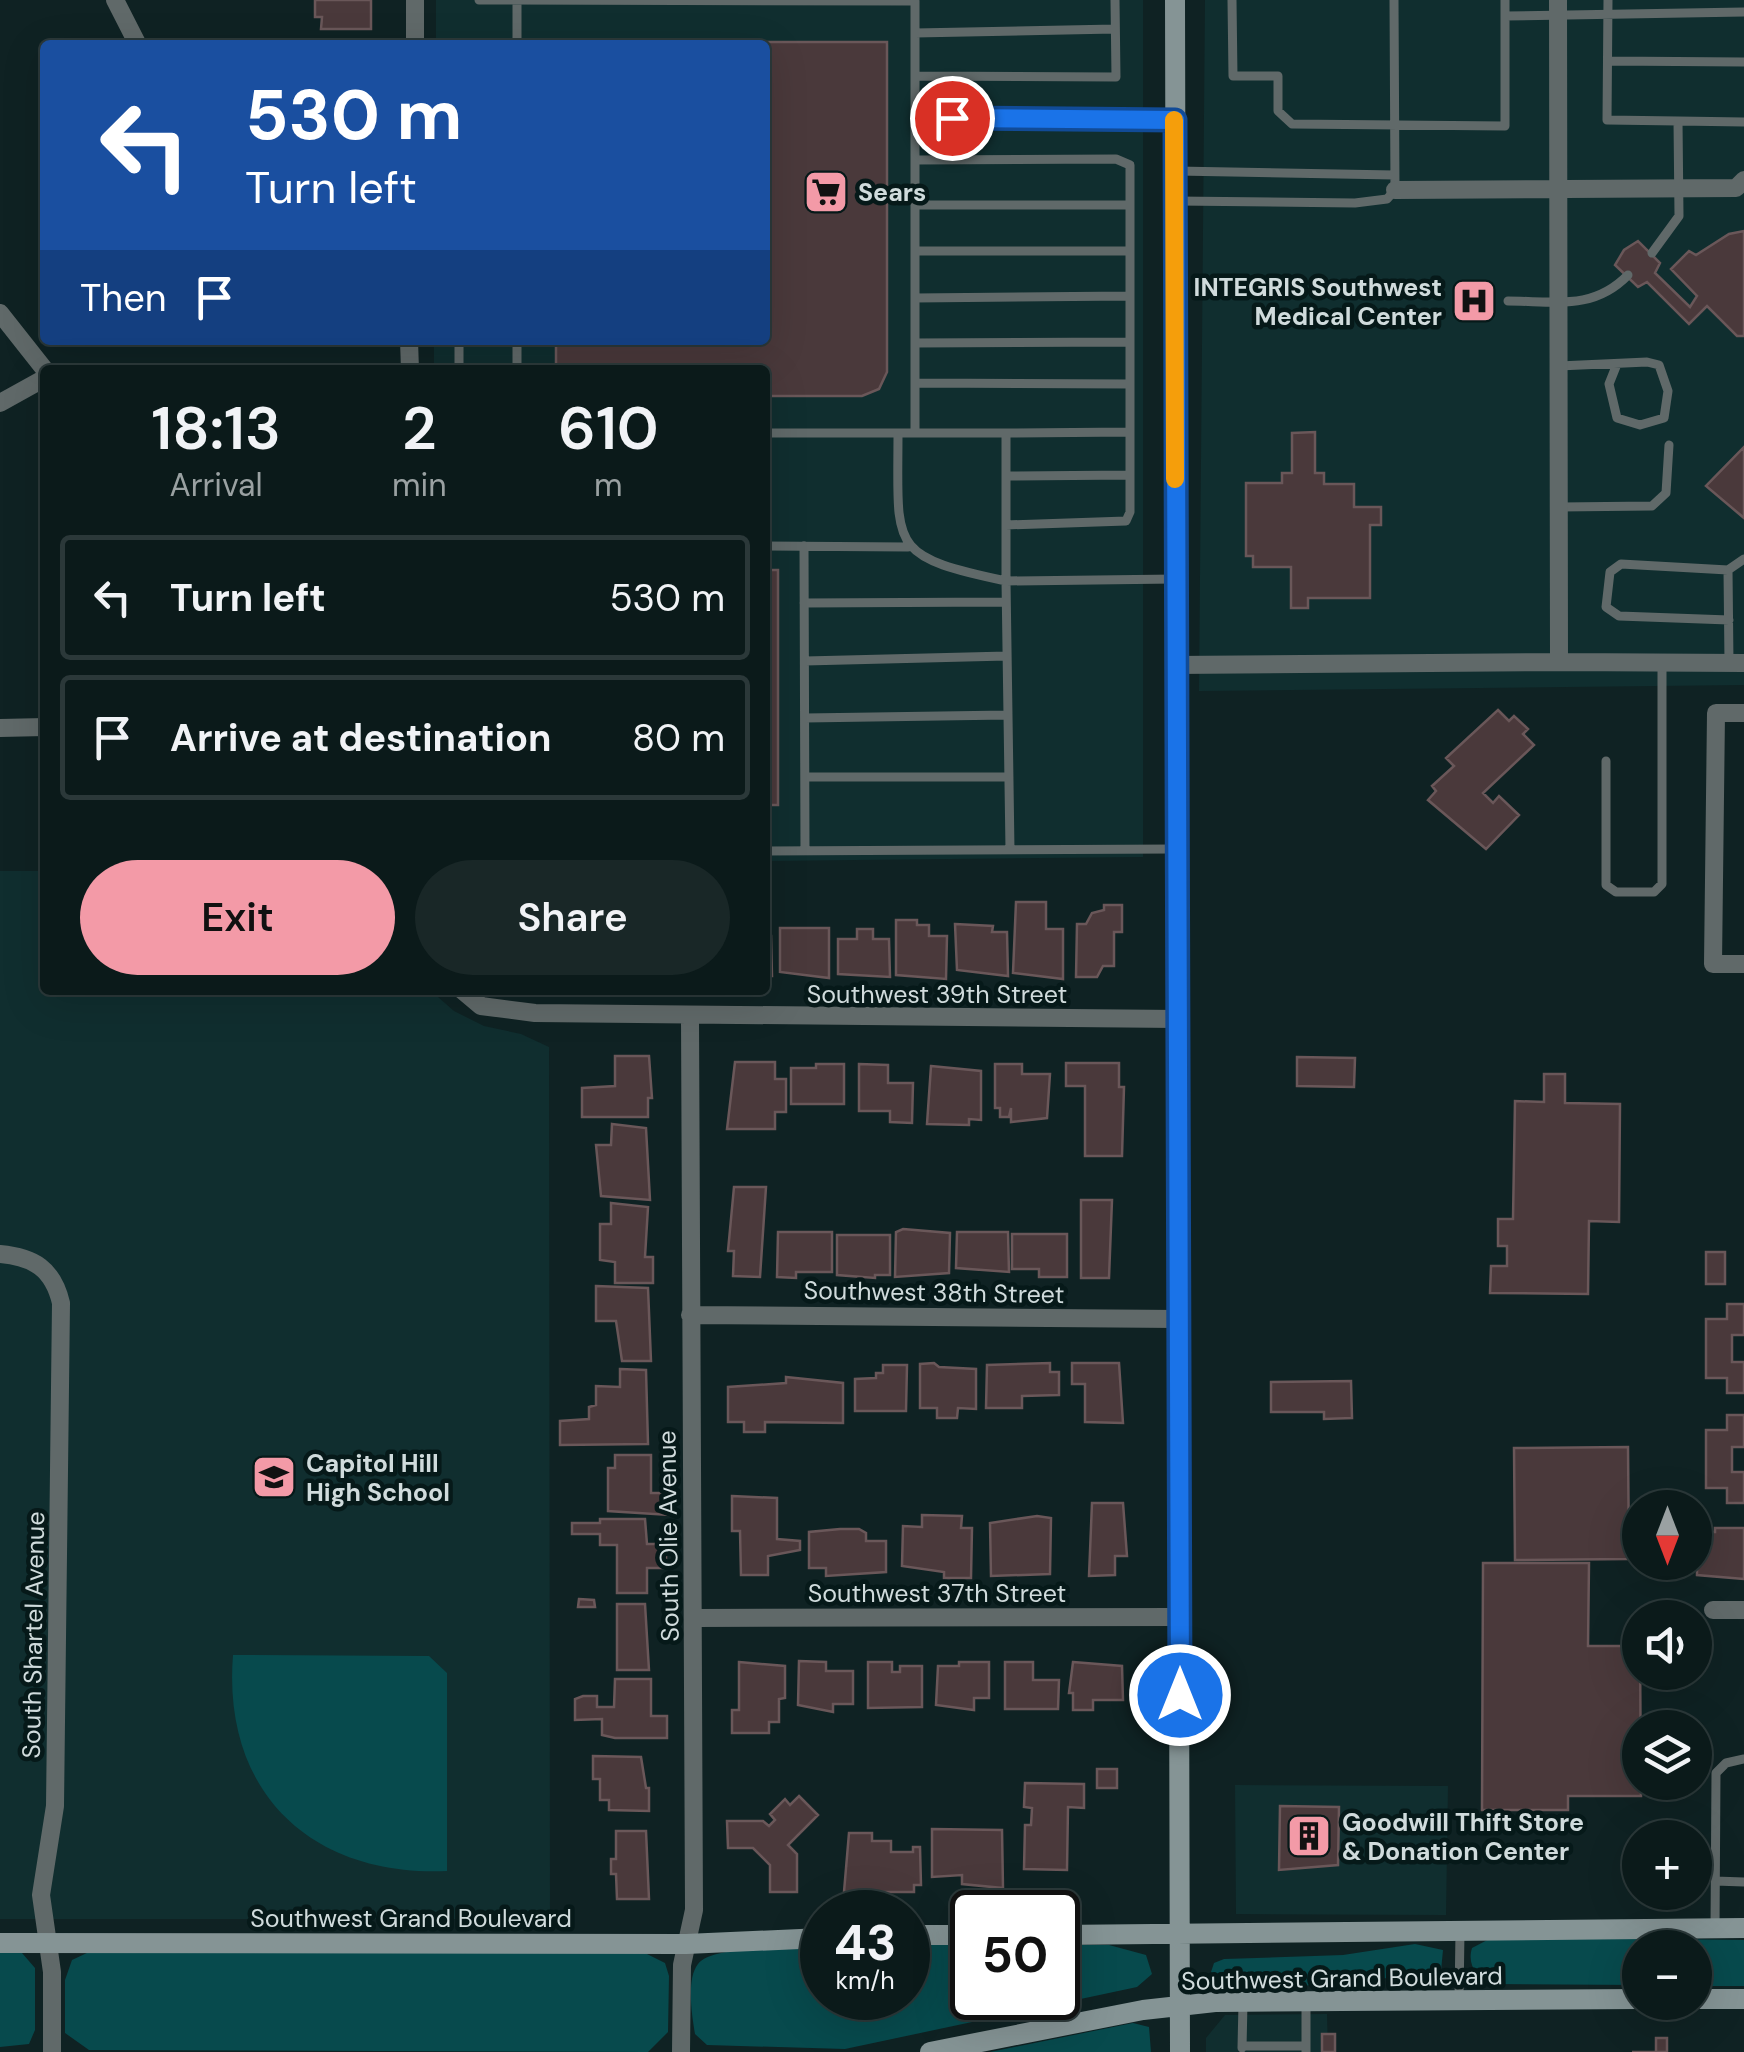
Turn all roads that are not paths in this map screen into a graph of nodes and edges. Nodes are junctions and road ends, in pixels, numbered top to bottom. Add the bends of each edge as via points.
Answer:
1 (115, 0) edge
2 (414, 0) edge
3 (479, 0) edge
4 (1115, 0) edge
5 (1175, 0) edge
6 (1232, 0) edge
7 (1394, 0) edge
8 (1505, 0) edge
9 (1608, 0) edge
10 (608, 1) edge
11 (819, 1) edge
12 (517, 2) edge
13 (1558, 7) edge
14 (1744, 12) edge
15 (1608, 14) junction
16 (1505, 16) junction
17 (1115, 29) junction
18 (915, 33) junction
19 (135, 40) edge
20 (414, 40) edge
21 (517, 40) edge
22 (1608, 62) junction
23 (1744, 62) edge
24 (915, 76) junction
25 (915, 118) junction
26 (1175, 120) junction
27 (1678, 121) junction
28 (1744, 122) edge
29 (1394, 126) junction
30 (915, 160) junction
31 (1175, 171) junction
32 (1744, 180) edge
33 (1395, 182) junction
34 (1678, 189) junction
35 (1558, 191) junction
36 (1175, 201) junction
37 (915, 205) junction
38 (1130, 205) junction
39 (915, 252) junction
40 (1130, 252) junction
41 (1652, 254) dead end
42 (1628, 276) dead end
43 (1130, 296) junction
44 (915, 298) junction
45 (1508, 300) dead end
46 (1558, 302) junction
47 (0, 313) edge
48 (1130, 342) junction
49 (915, 343) junction
50 (1616, 364) junction
51 (1559, 366) junction
52 (40, 367) edge
53 (40, 377) edge
54 (915, 383) junction
55 (1130, 384) junction
56 (0, 402) edge
57 (915, 432) junction
58 (1006, 432) junction
59 (1130, 432) junction
60 (770, 433) edge
61 (898, 433) junction
62 (1668, 446) dead end
63 (1007, 476) junction
64 (1130, 476) junction
65 (1560, 507) junction
66 (1006, 525) junction
67 (770, 546) edge
68 (804, 546) junction
69 (908, 547) junction
70 (1744, 559) edge
71 (1728, 570) junction
72 (1176, 578) junction
73 (1006, 581) junction
74 (1006, 602) junction
75 (804, 603) junction
76 (1729, 620) junction
77 (1007, 656) junction
78 (805, 661) junction
79 (1560, 662) junction
80 (1662, 662) junction
81 (1737, 663) edge
82 (1174, 666) junction
83 (1744, 713) edge
84 (1008, 714) junction
85 (805, 718) junction
86 (40, 727) edge
87 (0, 728) edge
88 (1606, 761) dead end
89 (805, 776) junction
90 (1009, 776) junction
91 (1174, 849) junction
92 (805, 850) junction
93 (1010, 850) junction
94 (770, 851) edge
95 (1744, 964) edge
96 (468, 995) edge
97 (690, 1018) junction
98 (1178, 1019) junction
99 (0, 1254) edge
100 (690, 1315) junction
101 (1178, 1319) junction
102 (1713, 1610) dead end
103 (1744, 1610) edge
104 (695, 1618) junction
105 (1180, 1618) junction
106 (1744, 1759) edge
107 (1715, 1881) junction
108 (1744, 1882) edge
109 (1744, 1928) edge
110 (1715, 1929) junction
111 (1460, 1930) junction
112 (1080, 1935) edge
113 (1179, 1935) junction
114 (800, 1939) edge
115 (0, 1943) edge
116 (47, 1944) junction
117 (686, 1944) junction
118 (1458, 1998) junction
119 (1306, 1999) junction
120 (1622, 1999) edge
121 (1712, 1999) edge
122 (1744, 1999) edge
123 (1244, 2000) junction
124 (1179, 2006) junction
125 (1242, 2049) edge
126 (1306, 2049) edge
127 (52, 2052) edge
128 (681, 2052) edge
129 (930, 2052) edge
130 (1180, 2052) edge

1 - 19 street
2 - 20 street
3 - 12 lane
4 - 17 lane
5 - 26 street
6 - 29 lane via 1233,76 1278,76 1278,111 1292,124
7 - 29 lane
8 - 16 lane
9 - 15 lane
10 - 11 lane
10 - 12 lane
11 - 18 lane via 915,2
12 - 21 lane
13 - 15 lane
13 - 16 lane
13 - 35 street
14 - 15 lane
15 - 22 lane
16 - 29 lane via 1505,126
17 - 18 lane
17 - 24 lane via 1116,77
18 - 24 lane
22 - 23 lane
22 - 27 lane via 1608,120
24 - 25 lane
25 - 26 lane
25 - 30 lane
26 - 31 street
27 - 28 lane
27 - 34 lane
29 - 33 lane
30 - 37 lane
30 - 38 lane via 1116,158 1130,165
31 - 33 lane
31 - 36 street
32 - 34 street via 1736,188
33 - 35 street
33 - 36 lane via 1387,199 1366,203
34 - 35 street
34 - 41 lane via 1678,216
35 - 46 street
36 - 72 street
37 - 38 lane
37 - 39 lane
38 - 40 lane
39 - 40 lane
39 - 44 lane
40 - 43 lane
42 - 46 lane via 1596,300
43 - 44 lane
43 - 48 lane
44 - 49 lane
45 - 46 lane
46 - 51 street
47 - 52 street
48 - 49 lane
48 - 55 lane
49 - 54 lane
50 - 50 lane via 1659,365 1668,391 1664,418 1640,425 1617,418 1609,384
50 - 51 lane
51 - 65 street
53 - 56 street
54 - 55 lane
54 - 57 lane
55 - 59 lane
57 - 58 lane
57 - 61 lane
58 - 59 lane
58 - 63 lane
59 - 64 lane
60 - 61 lane
61 - 69 lane via 898,521
62 - 65 lane via 1666,493 1652,506
63 - 64 lane
63 - 66 lane
64 - 66 lane via 1126,521
65 - 79 street
66 - 73 lane
67 - 68 lane
68 - 69 lane
68 - 75 lane
69 - 73 lane via 942,567
70 - 71 lane
71 - 76 lane
71 - 76 lane via 1621,564 1610,572 1606,606 1619,616
72 - 73 lane
72 - 82 street
73 - 74 lane
74 - 75 lane
74 - 77 lane
75 - 78 lane
76 - 81 lane
77 - 78 lane
77 - 84 lane
78 - 85 lane
79 - 80 street
79 - 82 street
80 - 81 street
80 - 88 lane via 1662,884 1654,892 1616,892 1606,885
82 - 91 street
83 - 95 street via 1716,712 1713,964
84 - 85 lane
84 - 90 lane
85 - 89 lane
86 - 87 street
89 - 90 lane
89 - 92 lane
90 - 93 lane
91 - 93 lane
91 - 98 street
92 - 93 lane
92 - 94 lane
96 - 97 street, Southwest 39th Street via 482,1006 535,1013
97 - 98 street, Southwest 39th Street
97 - 100 street, South Olie Avenue
98 - 101 street
99 - 116 street, South Shartel Avenue via 32,1260 50,1273 61,1314 55,1806 42,1896
100 - 101 street, Southwest 38th Street
100 - 104 street, South Olie Avenue
101 - 105 street
102 - 103 street
104 - 105 street, Southwest 37th Street
104 - 117 street, South Olie Avenue via 694,1910
105 - 113 street
106 - 107 lane via 1716,1773
107 - 108 lane
107 - 110 lane
109 - 110 street, Southwest Grand Boulevard
110 - 111 street, Southwest Grand Boulevard
111 - 113 street, Southwest Grand Boulevard
111 - 118 lane
112 - 113 street, Southwest Grand Boulevard
113 - 124 street
114 - 117 street, Southwest Grand Boulevard
115 - 116 street, Southwest Grand Boulevard
116 - 117 street, Southwest Grand Boulevard
116 - 127 street, South Shartel Avenue
117 - 128 street, South Olie Avenue
118 - 119 street, Southwest Grand Boulevard
118 - 120 street, Southwest Grand Boulevard
119 - 123 street, Southwest Grand Boulevard
119 - 126 lane
121 - 122 street
123 - 124 street, Southwest Grand Boulevard
123 - 125 lane
124 - 129 street, Southwest Grand Boulevard
124 - 130 street
125 - 126 lane

